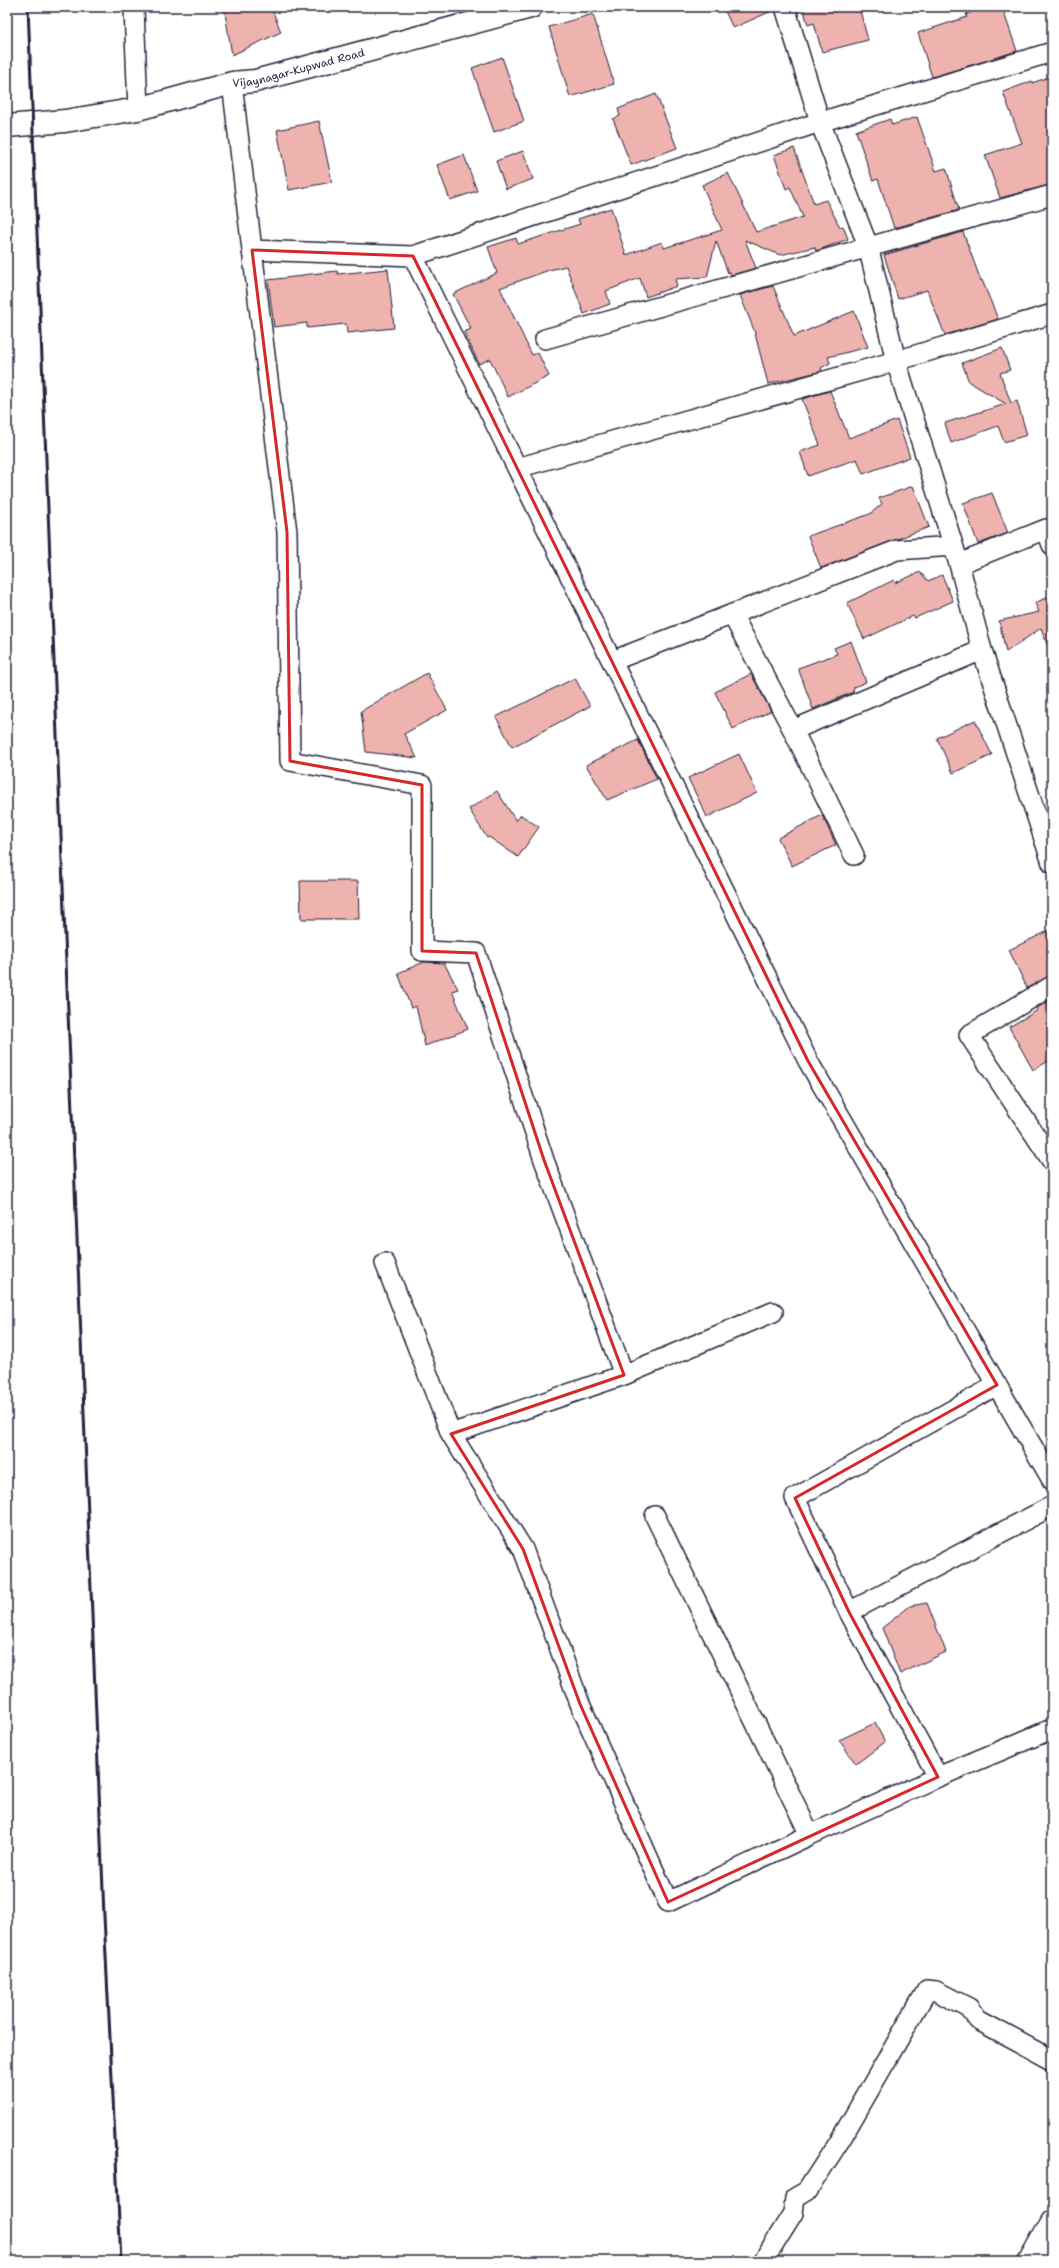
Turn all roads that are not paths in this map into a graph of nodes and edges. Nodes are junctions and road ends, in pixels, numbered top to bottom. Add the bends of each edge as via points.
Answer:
1 (132, 7) edge
2 (531, 7) edge
3 (785, 7) edge
4 (500, 12) edge
5 (1052, 52) edge
6 (232, 83) junction
7 (138, 108) junction
8 (820, 122) junction
9 (7, 126) edge
10 (1052, 195) edge
11 (868, 246) junction
12 (252, 250) junction
13 (413, 256) junction
14 (1052, 314) edge
15 (545, 339) dead end
16 (896, 361) junction
17 (517, 468) junction
18 (1052, 545) edge
19 (956, 555) junction
20 (732, 614) junction
21 (982, 650) junction
22 (612, 661) junction
23 (793, 730) junction
24 (854, 855) dead end
25 (1052, 863) edge
26 (1052, 986) edge
27 (1052, 1161) edge
28 (385, 1263) dead end
29 (773, 1312) dead end
30 (624, 1375) junction
31 (997, 1385) junction
32 (451, 1434) junction
33 (1052, 1480) edge
34 (1052, 1506) edge
35 (655, 1516) dead end
36 (849, 1612) junction
37 (1052, 1729) edge
38 (938, 1777) junction
39 (810, 1835) junction
40 (1052, 2060) edge
41 (1052, 2220) edge
42 (1039, 2256) edge
43 (763, 2261) edge

1 - 7 street
2 - 4 street, Vijaynagar-Kupwad Road
3 - 8 street
4 - 6 street, Vijaynagar-Kupwad Road via 255,81
5 - 8 street
6 - 7 street, Vijaynagar-Kupwad Road
6 - 12 street
7 - 9 street, Vijaynagar-Kupwad Road via 65,121
8 - 11 street
8 - 13 street
10 - 11 street
11 - 15 street
11 - 16 street
12 - 13 street
12 - 30 street via 287,532 290,761 422,785 422,951 476,953 544,1160
13 - 17 street
14 - 16 street
16 - 17 street
16 - 19 street
17 - 22 street
18 - 19 street via 1046,529
19 - 20 street via 897,550
19 - 21 street
20 - 22 street
20 - 23 street
21 - 23 street
21 - 25 street
22 - 31 street via 808,1061
23 - 24 street
26 - 27 street via 970,1035
28 - 32 street
29 - 30 street
30 - 32 street
31 - 33 street
31 - 36 street via 795,1498
32 - 39 street via 523,1549 580,1704 668,1902
34 - 36 street
35 - 39 street
36 - 38 street
37 - 38 street
38 - 39 street
40 - 43 street via 978,2020 969,2008 936,1991 927,1990 842,2137 807,2191 795,2198 792,2213
41 - 42 street

